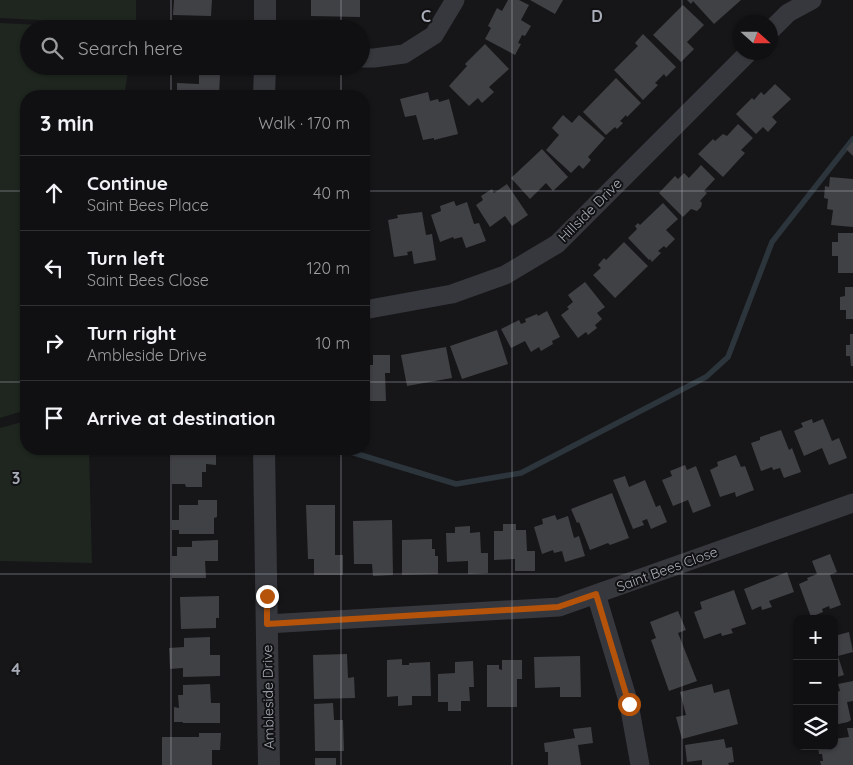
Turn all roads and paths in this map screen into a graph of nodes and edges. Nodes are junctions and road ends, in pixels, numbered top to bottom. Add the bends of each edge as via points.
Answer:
1 (265, 0) edge
2 (455, 0) edge
3 (812, 0) edge
4 (265, 20) edge
5 (778, 23) edge
6 (370, 58) edge
7 (741, 60) edge
8 (264, 75) edge
9 (264, 90) edge
10 (370, 309) edge
11 (264, 455) edge
12 (852, 507) edge
13 (596, 594) junction
14 (267, 624) junction
15 (269, 765) edge
16 (640, 765) edge

1 - 4 street
2 - 6 street via 434,35 404,54
3 - 5 street via 788,13
7 - 10 street, Hillside Drive via 557,244 506,274 452,294
8 - 9 street
11 - 14 street, Ambleside Drive
12 - 13 street, Saint Bees Close
13 - 14 street, Saint Bees Close via 558,607
13 - 16 street via 629,704
14 - 15 street, Ambleside Drive

